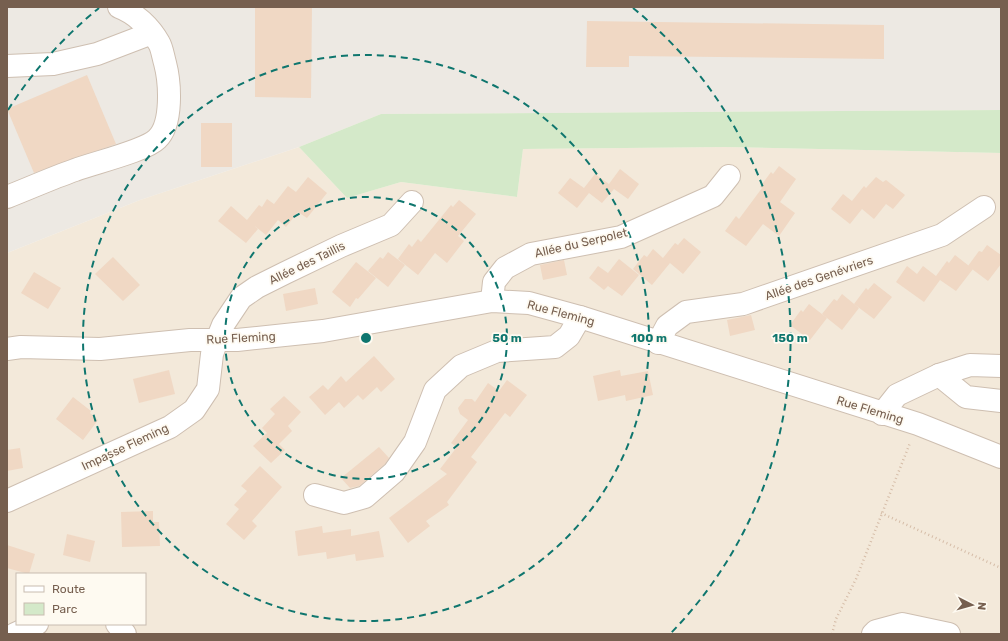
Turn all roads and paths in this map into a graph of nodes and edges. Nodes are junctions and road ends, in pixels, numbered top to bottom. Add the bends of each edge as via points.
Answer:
1 (118, 7) edge
2 (152, 33) junction
3 (7, 66) edge
4 (729, 176) dead end
5 (7, 197) edge
6 (412, 202) dead end
7 (984, 207) dead end
8 (492, 301) junction
9 (580, 317) junction
10 (216, 340) junction
11 (658, 343) junction
12 (7, 349) edge
13 (1001, 366) edge
14 (939, 375) junction
15 (1001, 401) edge
16 (882, 414) junction
17 (913, 436) dead end
18 (1001, 457) edge
19 (315, 495) dead end
20 (7, 501) edge
21 (881, 513) junction
22 (1001, 568) edge
23 (36, 625) edge
24 (118, 625) edge
25 (16, 634) edge
26 (125, 634) edge
27 (832, 634) edge
28 (873, 634) edge
29 (949, 634) edge

1 - 2 street via 128,10
2 - 3 street via 97,54 53,64
2 - 5 street via 159,43 166,69 169,101 167,122 157,139 143,147
4 - 8 street, Allée du Serpolet via 713,196 621,237 531,254 505,268 494,282
6 - 10 street, Allée des Taillis via 392,225 285,273 241,298
7 - 11 street, Allée des Genévriers via 942,235 743,304 686,312 667,326
8 - 9 street, Rue Fleming via 529,303
8 - 10 street, Rue Fleming via 323,331
9 - 11 street, Rue Fleming
9 - 19 street via 569,336 555,347 498,351 460,366 435,390 415,442 394,472 365,497 344,503
10 - 12 street, Rue Fleming via 190,340 100,349
10 - 20 street, Impasse Fleming via 208,389 194,410 170,427
11 - 16 street, Rue Fleming
13 - 14 street via 970,365
14 - 15 street via 966,397
14 - 16 street via 897,395
16 - 18 street, Rue Fleming via 918,424
17 - 21 path
21 - 22 path
21 - 27 path
23 - 25 street
24 - 26 street
28 - 29 street via 902,624

